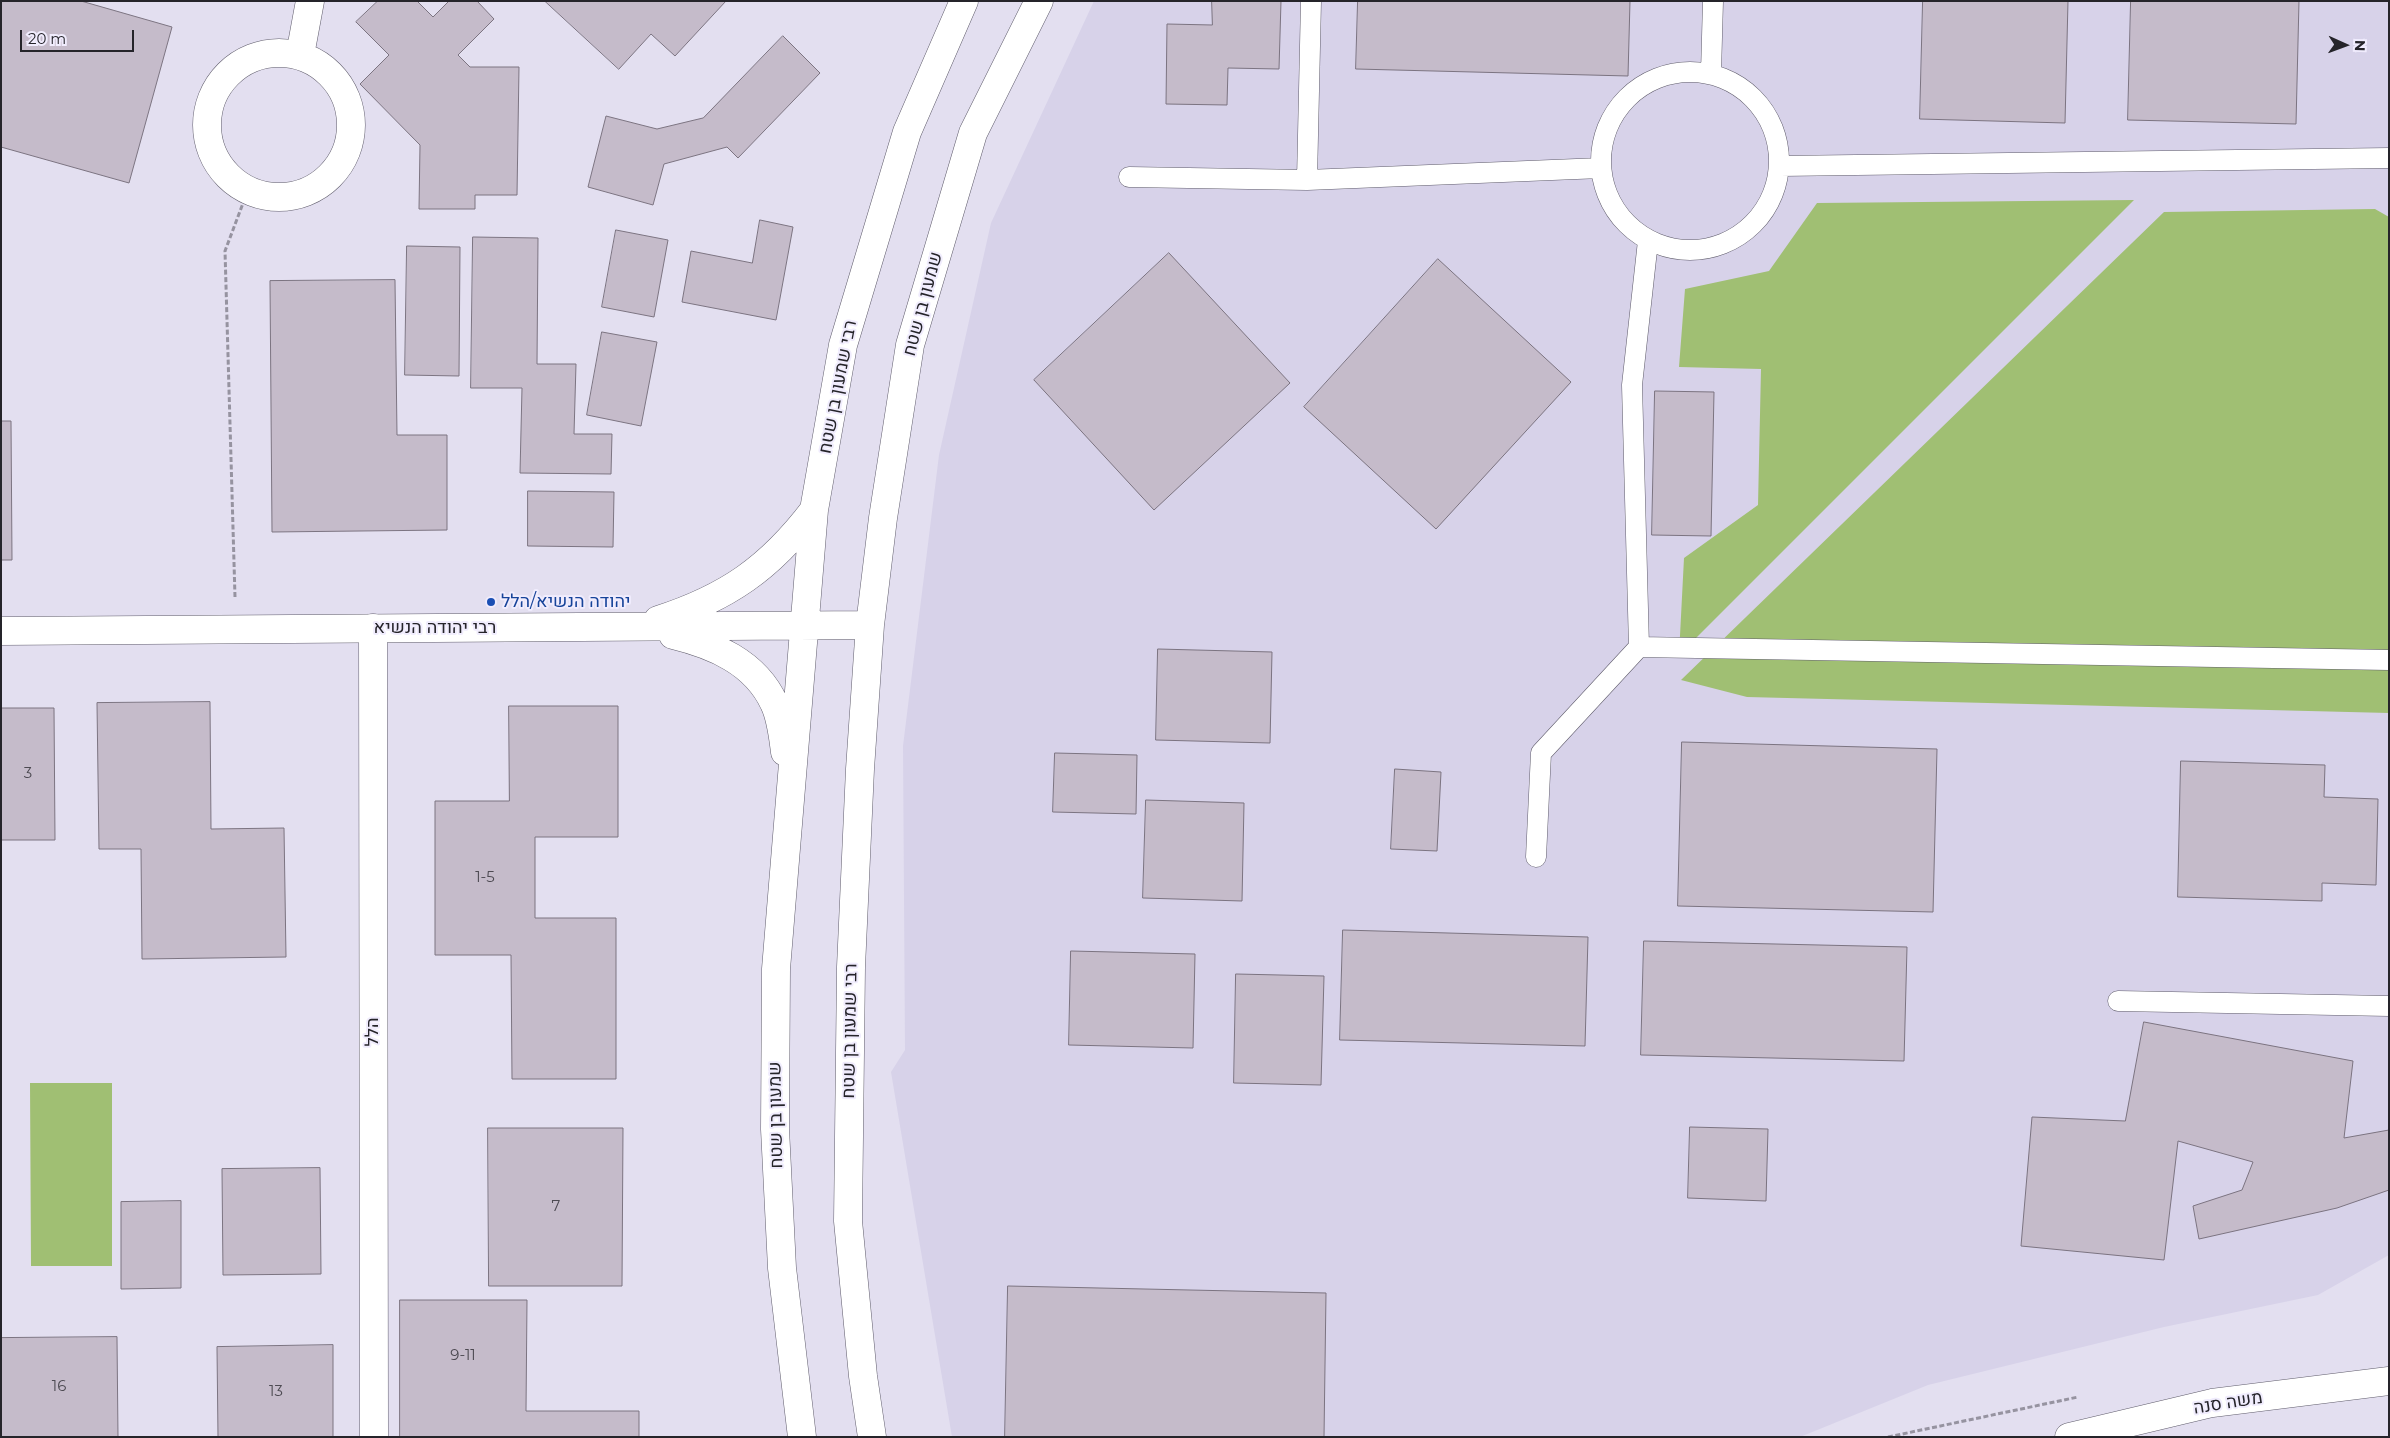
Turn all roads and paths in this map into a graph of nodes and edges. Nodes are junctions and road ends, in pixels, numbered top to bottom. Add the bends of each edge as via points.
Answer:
1 (310, 1) edge
2 (964, 1) edge
3 (1039, 1) edge
4 (1311, 1) edge
5 (1713, 1) edge
6 (300, 56) junction
7 (1711, 74) junction
8 (2389, 158) edge
9 (1780, 166) junction
10 (1601, 168) junction
11 (1129, 177) dead end
12 (1307, 180) junction
13 (248, 190) junction
14 (1648, 241) junction
15 (814, 510) junction
16 (870, 624) junction
17 (804, 625) junction
18 (635, 626) junction
19 (373, 628) junction
20 (236, 629) junction
21 (1, 631) edge
22 (1639, 646) junction
23 (2389, 660) edge
24 (791, 792) junction
25 (1536, 856) dead end
26 (2118, 1002) dead end
27 (2389, 1006) edge
28 (2389, 1381) edge
29 (374, 1437) edge
30 (802, 1437) edge
31 (872, 1437) edge
32 (2069, 1437) edge

1 - 6 street
2 - 15 street, רבי שמעון בן שטח via 907,132 844,345
3 - 16 street, שמעון בן שטח via 973,133 910,345
4 - 12 lane
5 - 7 lane
6 - 13 street via 275,53 251,59 230,72 215,92 208,116 209,141 218,164 235,183
6 - 13 street via 320,65 337,82 347,101 352,124 348,147 338,167 322,184 302,194 280,198
7 - 9 lane via 1739,86 1762,107 1776,135
7 - 10 lane via 1683,71 1656,78 1632,92 1614,114 1603,140
8 - 9 lane
9 - 14 lane via 1773,196 1757,221 1734,240 1706,250 1686,251 1676,251
10 - 12 lane
10 - 14 lane via 1607,197 1624,222
11 - 12 lane
13 - 20 path via 225,251
14 - 22 lane via 1632,385
15 - 17 street, רבי שמעון בן שטח
15 - 18 street via 770,561 740,582 706,602
16 - 17 street, רבי יהודה הנשיא
16 - 31 street, רבי שמעון בן שטח via 851,967 848,1221
17 - 18 street, רבי יהודה הנשיא
17 - 24 street, רבי שמעון בן שטח
18 - 19 street, רבי יהודה הנשיא
18 - 24 street via 708,645 735,658 757,677 775,703
19 - 20 street, רבי יהודה הנשיא
19 - 29 street, הלל
20 - 21 street, רבי יהודה הנשיא
22 - 23 lane
22 - 25 lane via 1541,753
24 - 30 street, שמעון בן שטח via 776,969 775,1129 782,1268
26 - 27 lane
28 - 32 street, משה סנה via 2212,1403

